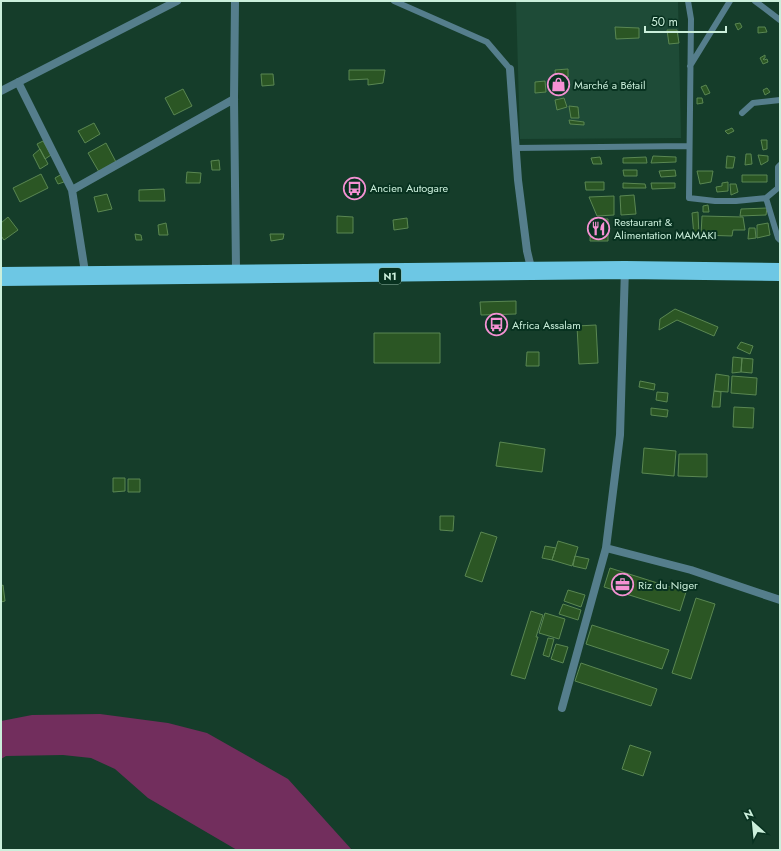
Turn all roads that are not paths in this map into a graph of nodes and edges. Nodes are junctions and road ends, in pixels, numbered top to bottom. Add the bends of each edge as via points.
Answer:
1 (177, 1) edge
2 (235, 1) edge
3 (394, 1) edge
4 (688, 1) edge
5 (730, 1) edge
6 (755, 1) edge
7 (780, 20) edge
8 (690, 66) junction
9 (510, 69) joint
10 (18, 82) junction
11 (1, 91) edge
12 (234, 99) junction
13 (780, 100) edge
14 (742, 113) dead end
15 (688, 146) junction
16 (515, 148) junction
17 (780, 164) edge
18 (72, 190) junction
19 (766, 198) junction
20 (780, 240) edge
21 (780, 268) edge
22 (236, 269) junction
23 (625, 270) junction
24 (532, 271) junction
25 (1, 272) edge
26 (85, 272) junction
27 (780, 276) edge
28 (1, 281) edge
29 (606, 548) junction
30 (780, 600) edge
31 (562, 708) dead end

1 - 10 street
2 - 12 street
3 - 9 lane via 487,42
4 - 8 lane via 691,19
5 - 8 lane
6 - 7 lane
8 - 15 lane
9 - 16 street
10 - 11 street
10 - 18 street
12 - 18 street
12 - 22 street
13 - 14 lane via 753,103
15 - 16 lane
15 - 19 lane via 689,198 736,201
16 - 24 street via 527,251
17 - 19 lane via 778,188
18 - 26 street
19 - 20 lane
21 - 23 main road, N1
22 - 24 main road, N1
22 - 26 main road, N1
23 - 24 main road, N1
23 - 27 main road, N1
23 - 29 street via 620,435
24 - 28 main road, N1
25 - 26 main road, N1
29 - 30 street via 691,570
29 - 31 street

